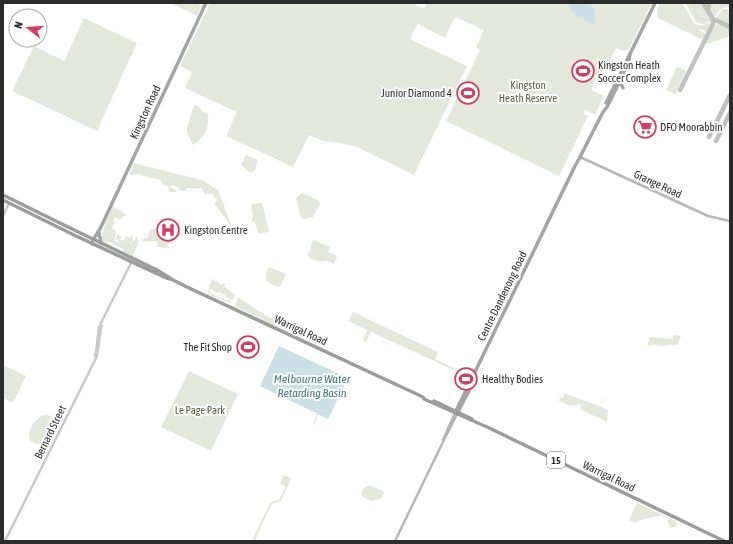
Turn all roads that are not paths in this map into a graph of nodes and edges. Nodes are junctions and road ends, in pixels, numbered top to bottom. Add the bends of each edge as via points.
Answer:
1 (206, 3) edge
2 (655, 3) edge
3 (630, 55) junction
4 (622, 76) junction
5 (616, 89) junction
6 (604, 110) junction
7 (580, 157) junction
8 (3, 195) edge
9 (3, 200) edge
10 (11, 200) junction
11 (3, 216) edge
12 (730, 220) edge
13 (98, 233) junction
14 (87, 237) junction
15 (94, 241) junction
16 (101, 243) junction
17 (132, 260) junction
18 (457, 412) junction
19 (6, 541) edge
20 (394, 541) edge
21 (724, 541) edge

1 - 13 main road, Kingston Road
2 - 3 main road, Centre Dandenong Road
3 - 4 main road, Centre Dandenong Road
3 - 6 main road, Centre Dandenong Road
4 - 5 main road, Centre Dandenong Road
4 - 5 main road via 621,84 624,88
5 - 6 main road, Centre Dandenong Road
6 - 7 main road, Centre Dandenong Road
7 - 12 main road, Grange Road via 708,216
7 - 18 main road, Centre Dandenong Road
8 - 10 highway, Warrigal Road / 15
9 - 10 highway, Warrigal Road / 15
10 - 11 street
10 - 14 highway, Warrigal Road / 15
10 - 15 highway, Warrigal Road / 15
13 - 14 main road
13 - 15 main road, Kingston Road
13 - 16 main road
14 - 15 highway, Warrigal Road / 15
15 - 16 highway, Warrigal Road / 15
15 - 17 highway, Warrigal Road / 15
16 - 17 highway, Warrigal Road / 15
17 - 18 highway, Warrigal Road / 15 via 159,270 198,292
17 - 19 street, Bernard Street via 100,327 94,360
18 - 20 main road, Centre Dandenong Road
18 - 21 highway, Warrigal Road / 15

